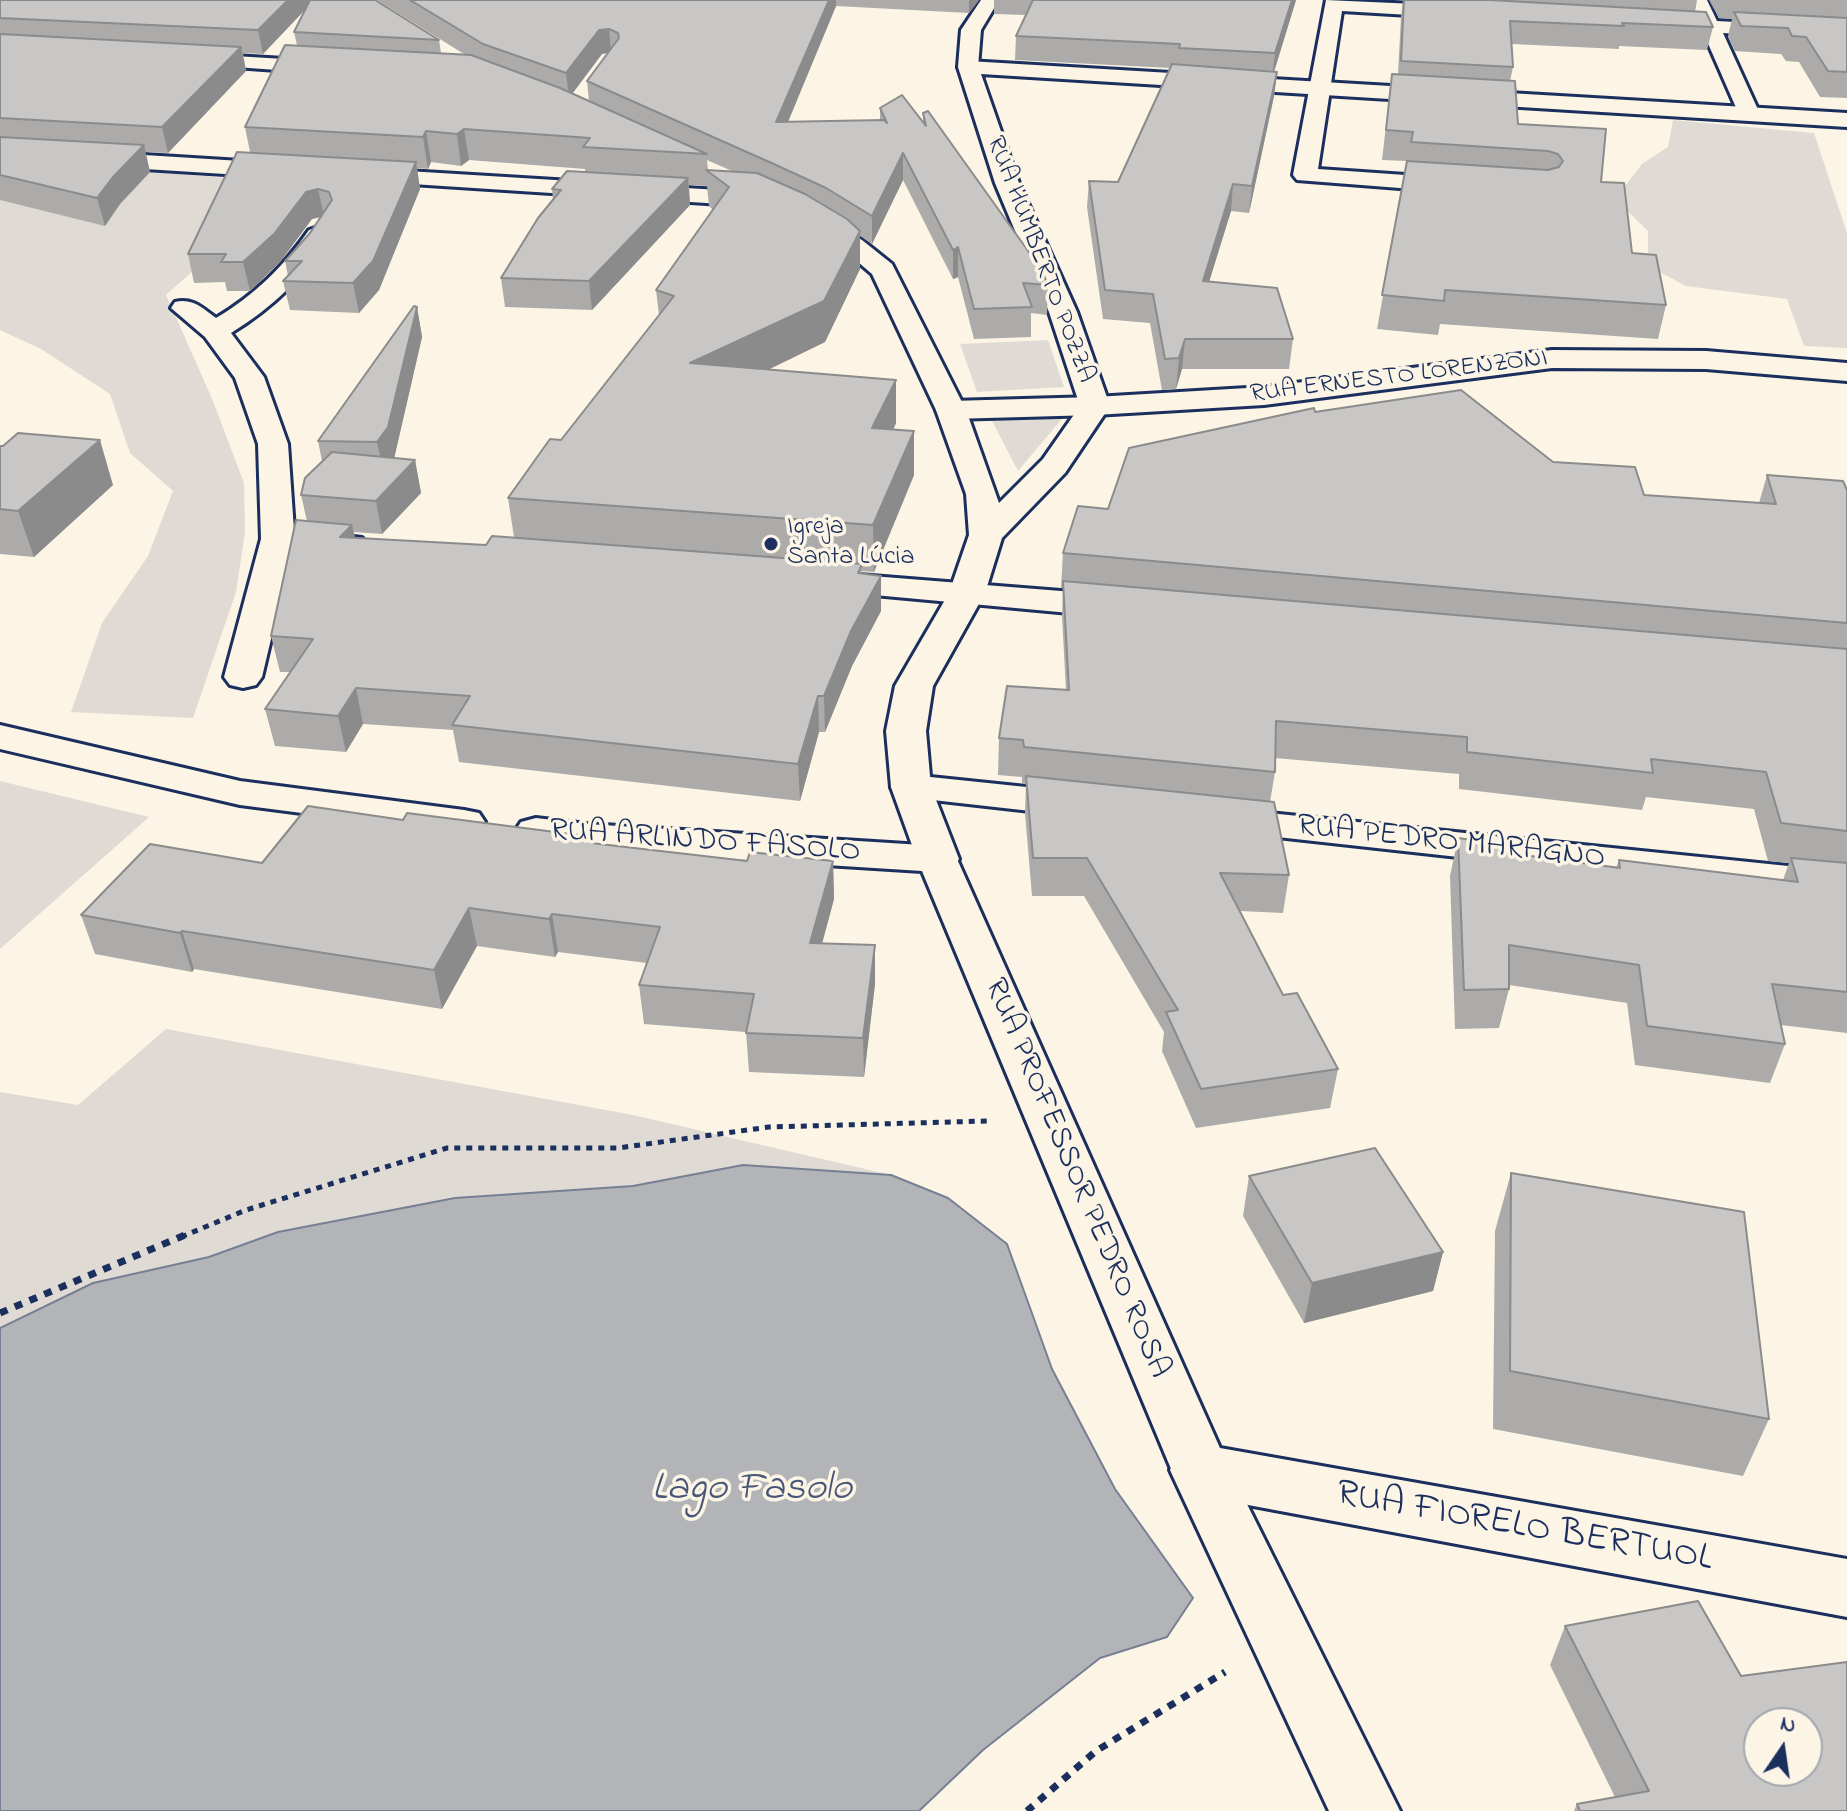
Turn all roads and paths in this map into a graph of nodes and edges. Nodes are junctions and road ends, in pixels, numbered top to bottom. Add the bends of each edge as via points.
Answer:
1 (990, 0) edge
2 (1698, 0) edge
3 (1335, 3) edge
4 (1476, 13) edge
5 (1633, 22) edge
6 (1711, 27) junction
7 (1847, 34) edge
8 (162, 58) edge
9 (968, 67) junction
10 (353, 69) edge
11 (1322, 88) junction
12 (1749, 114) junction
13 (1847, 120) edge
14 (0, 153) edge
15 (712, 174) edge
16 (1305, 175) junction
17 (1479, 187) edge
18 (768, 200) junction
19 (1301, 206) dead end
20 (323, 226) edge
21 (185, 308) dead end
22 (215, 331) junction
23 (1847, 372) edge
24 (1095, 406) junction
25 (951, 410) junction
26 (986, 535) junction
27 (278, 539) junction
28 (388, 548) edge
29 (795, 580) edge
30 (967, 593) junction
31 (1155, 610) edge
32 (243, 677) dead end
33 (0, 737) edge
34 (911, 787) junction
35 (1118, 809) edge
36 (1181, 816) edge
37 (938, 859) junction
38 (1847, 886) edge
39 (1049, 1119) junction
40 (0, 1313) edge
41 (1200, 1470) junction
42 (1847, 1588) edge
43 (1281, 1637) junction
44 (1027, 1811) edge
45 (1365, 1811) edge

1 - 9 street, RUA HUMBERTO POZZA via 971,30
2 - 6 street
3 - 4 street
3 - 11 street
5 - 6 street
6 - 7 street
6 - 12 street
8 - 10 street
9 - 11 street
9 - 24 street, RUA HUMBERTO POZZA via 1007,183 1063,312
11 - 12 street
11 - 16 street
12 - 13 street
14 - 18 street
15 - 18 street
16 - 17 street
16 - 19 street
18 - 25 street via 853,245 883,270
20 - 22 street via 300,266 279,288
21 - 22 street
22 - 27 street via 249,377 273,444
23 - 24 street, RUA ERNESTO LORENZONI via 1706,360 1552,359 1264,396
24 - 25 street, RUA ERNESTO LORENZONI
24 - 26 street, RUA HUMBERTO POZZA via 1054,466
25 - 26 street via 982,494
26 - 30 street, RUA PROFESSOR PEDRO ROSA
27 - 28 street
27 - 32 street
29 - 30 street
30 - 31 street
30 - 34 street, RUA PROFESSOR PEDRO ROSA via 914,686 906,731
33 - 37 street, RUA ARLINDO FASOLO via 240,793 587,837
34 - 35 street
34 - 37 street, RUA PROFESSOR PEDRO ROSA
36 - 38 street, RUA PEDRO MARAGNO
37 - 39 street, RUA PROFESSOR PEDRO ROSA
39 - 40 path via 769,1127 618,1148 447,1148 246,1210
39 - 41 street, RUA PROFESSOR PEDRO ROSA
41 - 42 street, RUA FIORELO BERTUOL
41 - 43 street, RUA PROFESSOR PEDRO ROSA
43 - 44 path via 1096,1751
43 - 45 street, RUA PROFESSOR PEDRO ROSA

